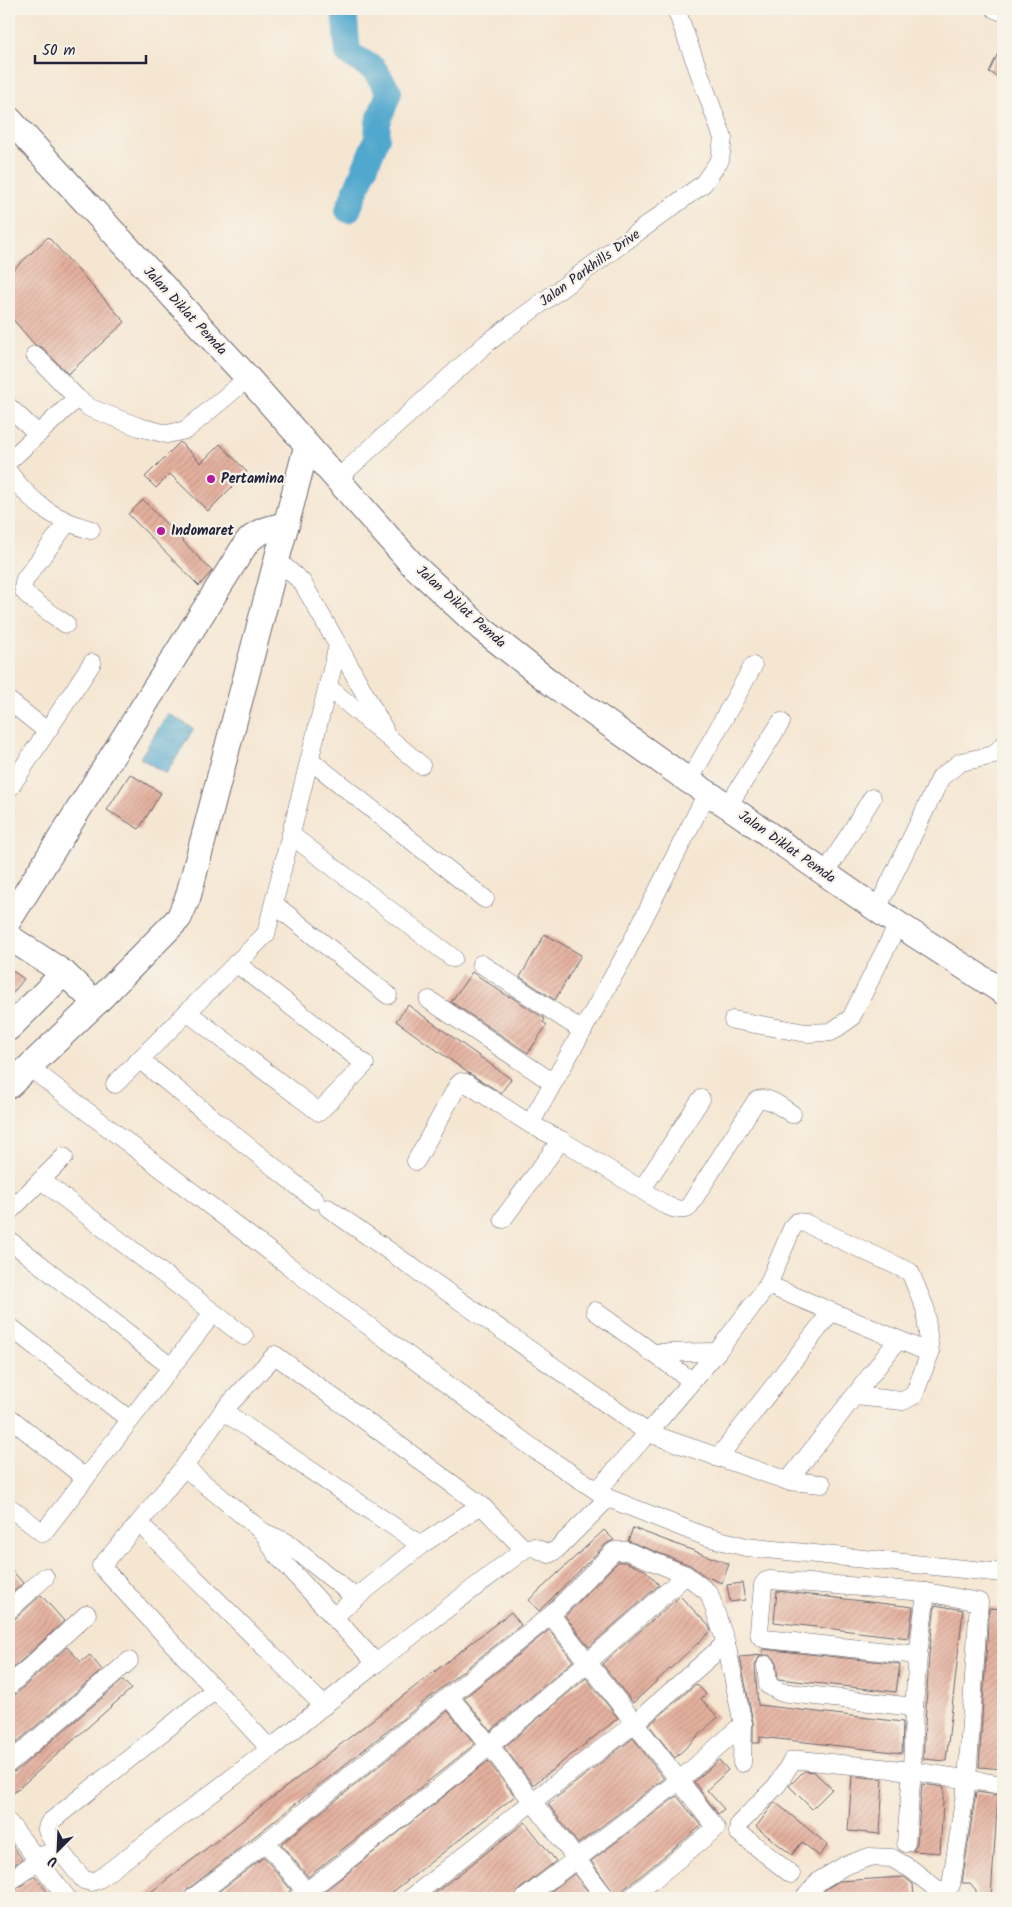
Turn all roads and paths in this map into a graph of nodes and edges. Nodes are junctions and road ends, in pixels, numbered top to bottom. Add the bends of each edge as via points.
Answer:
1 (676, 9) edge
2 (995, 9) edge
3 (1003, 12) edge
4 (9, 119) edge
5 (34, 355) dead end
6 (248, 378) junction
7 (77, 398) junction
8 (9, 408) edge
9 (38, 434) junction
10 (307, 445) junction
11 (9, 461) edge
12 (9, 473) edge
13 (337, 479) junction
14 (67, 523) junction
15 (287, 524) junction
16 (91, 530) dead end
17 (277, 560) junction
18 (66, 624) dead end
19 (338, 645) junction
20 (92, 663) dead end
21 (753, 666) dead end
22 (328, 688) junction
23 (9, 701) edge
24 (781, 722) dead end
25 (47, 731) junction
26 (389, 738) junction
27 (1003, 745) edge
28 (310, 760) junction
29 (421, 765) dead end
30 (9, 786) edge
31 (698, 787) junction
32 (872, 798) dead end
33 (728, 806) junction
34 (291, 835) junction
35 (825, 874) junction
36 (485, 899) dead end
37 (274, 904) junction
38 (877, 909) junction
39 (9, 920) edge
40 (898, 924) junction
41 (9, 937) edge
42 (453, 958) dead end
43 (236, 964) junction
44 (480, 964) dead end
45 (67, 976) junction
46 (1003, 992) edge
47 (388, 995) dead end
48 (93, 1000) junction
49 (429, 1000) dead end
50 (188, 1012) junction
51 (733, 1020) dead end
52 (9, 1028) edge
53 (583, 1031) junction
54 (140, 1060) junction
55 (29, 1067) junction
56 (552, 1082) junction
57 (115, 1084) dead end
58 (9, 1086) edge
59 (701, 1100) dead end
60 (792, 1114) dead end
61 (530, 1124) junction
62 (561, 1140) junction
63 (64, 1157) dead end
64 (416, 1161) dead end
65 (41, 1180) junction
66 (642, 1189) junction
67 (9, 1212) edge
68 (503, 1219) dead end
69 (9, 1240) edge
70 (768, 1285) junction
71 (595, 1311) dead end
72 (213, 1312) junction
73 (831, 1312) junction
74 (9, 1326) edge
75 (244, 1336) dead end
76 (898, 1340) junction
77 (717, 1352) junction
78 (651, 1353) junction
79 (930, 1353) junction
80 (171, 1367) junction
81 (692, 1381) junction
82 (855, 1396) junction
83 (223, 1411) junction
84 (9, 1417) edge
85 (130, 1420) junction
86 (648, 1433) junction
87 (718, 1458) junction
88 (184, 1467) junction
89 (86, 1478) junction
90 (788, 1482) junction
91 (822, 1484) dead end
92 (602, 1495) junction
93 (481, 1505) junction
94 (9, 1507) edge
95 (139, 1523) junction
96 (263, 1532) junction
97 (420, 1545) junction
98 (524, 1549) junction
99 (1003, 1573) edge
100 (686, 1575) junction
101 (45, 1577) dead end
102 (926, 1592) junction
103 (356, 1598) junction
104 (9, 1610) edge
105 (87, 1614) dead end
106 (552, 1615) junction
107 (334, 1616) junction
108 (726, 1642) junction
109 (918, 1655) junction
110 (129, 1661) dead end
111 (376, 1663) junction
112 (588, 1663) junction
113 (766, 1665) dead end
114 (9, 1686) edge
115 (215, 1690) junction
116 (449, 1696) junction
117 (324, 1706) junction
118 (914, 1707) junction
119 (634, 1724) junction
120 (743, 1724) junction
121 (490, 1746) junction
122 (270, 1749) junction
123 (9, 1763) edge
124 (742, 1763) dead end
125 (912, 1771) junction
126 (679, 1781) junction
127 (967, 1781) junction
128 (1003, 1785) edge
129 (533, 1801) junction
130 (9, 1823) edge
131 (266, 1842) junction
132 (906, 1843) dead end
133 (58, 1847) junction
134 (575, 1859) junction
135 (38, 1860) junction
136 (791, 1874) dead end
137 (9, 1882) edge
138 (950, 1891) edge
139 (305, 1896) edge
140 (67, 1898) edge
141 (192, 1898) edge
142 (411, 1898) edge
143 (525, 1898) edge
144 (606, 1898) edge
145 (632, 1898) edge
146 (804, 1898) edge

1 - 13 street, Jalan Parkhills Drive via 723,138 720,160 703,184 487,343
2 - 3 street
4 - 6 street, Jalan Diklat Pemda
5 - 7 street
6 - 7 street via 186,430 178,433 167,434 139,427 90,408
6 - 10 street, Jalan Diklat Pemda
7 - 9 street
8 - 9 street
9 - 11 street
10 - 13 street, Jalan Diklat Pemda
10 - 15 street
12 - 14 street via 24,494
13 - 31 street, Jalan Diklat Pemda via 411,563 482,629 551,683
14 - 16 street
14 - 18 street via 23,585 24,591
15 - 17 street
15 - 39 street via 265,529 247,542
17 - 19 street via 302,582
17 - 48 street via 188,897 179,918
19 - 22 street
19 - 26 street
20 - 25 street
21 - 31 street
22 - 26 street
22 - 28 street
23 - 25 street
24 - 33 street
25 - 30 street
26 - 29 street
27 - 38 street via 994,755 961,762 941,777
28 - 34 street
28 - 36 street
31 - 33 street, Jalan Diklat Pemda
31 - 53 street via 624,957
32 - 35 street
33 - 35 street, Jalan Diklat Pemda
34 - 37 street
34 - 42 street
35 - 38 street, Jalan Diklat Pemda
37 - 43 street via 266,934
37 - 47 street
38 - 40 street, Jalan Diklat Pemda
40 - 46 street, Jalan Diklat Pemda
40 - 51 street via 851,1018 831,1032 806,1033
41 - 45 street
43 - 50 street
43 - 50 street via 365,1064 319,1112
44 - 53 street
45 - 48 street
45 - 52 street
48 - 55 street
49 - 56 street
50 - 54 street
53 - 56 street
54 - 57 street
54 - 86 street via 321,1204
55 - 58 street
55 - 92 street via 319,1289 534,1449
56 - 61 street
59 - 66 street
60 - 66 street via 766,1098 756,1100 688,1208 674,1209
61 - 62 street
61 - 64 street via 461,1082
62 - 66 street
62 - 68 street
63 - 65 street
65 - 67 street
65 - 72 street
69 - 80 street
70 - 73 street
70 - 77 street
70 - 79 street via 792,1226 797,1222 805,1224 910,1272 925,1308
71 - 78 street
72 - 75 street
72 - 80 street
73 - 76 street
73 - 87 street
74 - 85 street
76 - 79 street
76 - 82 street
77 - 78 street
77 - 81 street
78 - 81 street
79 - 82 street via 914,1395 908,1399
80 - 85 street
81 - 86 street
82 - 90 street
83 - 88 street
83 - 93 street via 275,1355
83 - 97 street
84 - 89 street
85 - 89 street
86 - 87 street
86 - 92 street
87 - 90 street
88 - 95 street
88 - 96 street
89 - 94 street via 43,1533
90 - 91 street
92 - 98 street via 553,1553 532,1547
92 - 99 street via 704,1536 746,1547
93 - 97 street
93 - 98 street
95 - 115 street via 100,1566
95 - 117 street
96 - 103 street via 286,1542
96 - 107 street via 276,1554
97 - 103 street
98 - 111 street
100 - 106 street via 627,1551 614,1551
100 - 108 street via 709,1593
100 - 112 street
101 - 104 street
102 - 109 street
102 - 109 street via 770,1580 762,1588 759,1631 765,1639
102 - 127 street via 979,1602
103 - 107 street
105 - 114 street
106 - 112 street
106 - 116 street
107 - 111 street
108 - 119 street
108 - 120 street
109 - 118 street
110 - 123 street
111 - 117 street
112 - 119 street
112 - 121 street
113 - 118 street via 768,1685 774,1690
115 - 122 street
115 - 133 street via 52,1818 47,1829
116 - 121 street
116 - 131 street
117 - 122 street
118 - 125 street
119 - 126 street
119 - 129 street
120 - 124 street
120 - 126 street
121 - 129 street
121 - 139 street
122 - 133 street via 91,1882 83,1878
125 - 127 street
125 - 132 street
125 - 136 street via 792,1761 777,1785 739,1824 738,1832
126 - 134 street
126 - 145 street via 716,1828
127 - 128 street
127 - 138 street
129 - 134 street
129 - 142 street
130 - 135 street
131 - 139 street
131 - 141 street
133 - 135 street
134 - 143 street
134 - 144 street
135 - 137 street
135 - 140 street
138 - 146 street via 897,1860 869,1857 844,1866 819,1882

